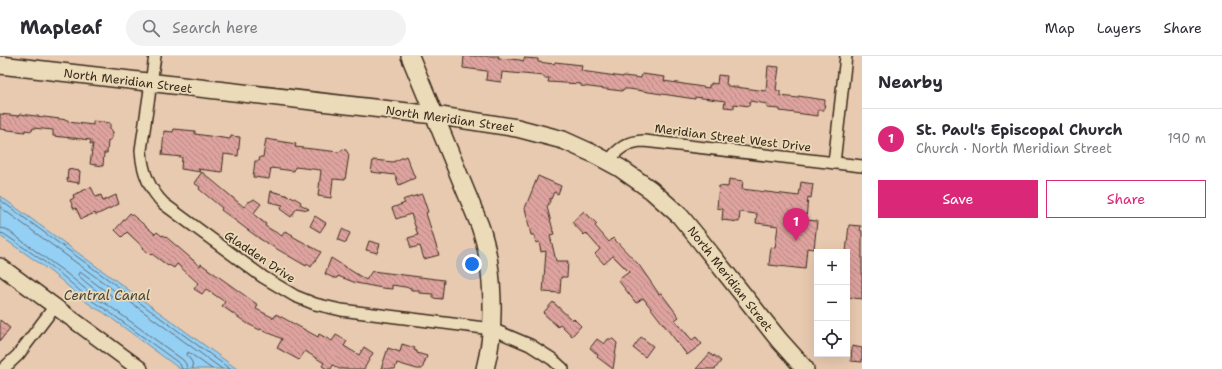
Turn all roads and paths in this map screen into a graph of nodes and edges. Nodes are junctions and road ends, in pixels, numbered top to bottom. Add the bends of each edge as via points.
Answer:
1 (155, 56) edge
2 (410, 56) edge
3 (846, 56) edge
4 (0, 66) edge
5 (152, 84) junction
6 (434, 115) junction
7 (609, 162) junction
8 (834, 163) junction
9 (862, 166) edge
10 (0, 266) edge
11 (55, 306) junction
12 (492, 329) junction
13 (3, 369) edge
14 (140, 369) edge
15 (485, 369) edge
16 (563, 369) edge
17 (805, 369) edge

1 - 5 street, Gladden Drive
2 - 6 main road
3 - 8 street
4 - 5 main road, North Meridian Street
5 - 6 main road, North Meridian Street
5 - 12 street, Gladden Drive via 141,150 143,170 149,184 164,204 263,277 295,296 330,308
6 - 7 main road, North Meridian Street via 538,132 572,144
6 - 12 main road via 484,236 491,284
7 - 8 street, Meridian Street West Drive via 622,148 634,142 644,141
7 - 17 main road, North Meridian Street via 637,179 680,216
8 - 9 street, Meridian Street West Drive
10 - 11 main road
11 - 13 street via 18,355
11 - 14 main road
12 - 15 main road
12 - 16 street, Gladden Drive via 530,345

